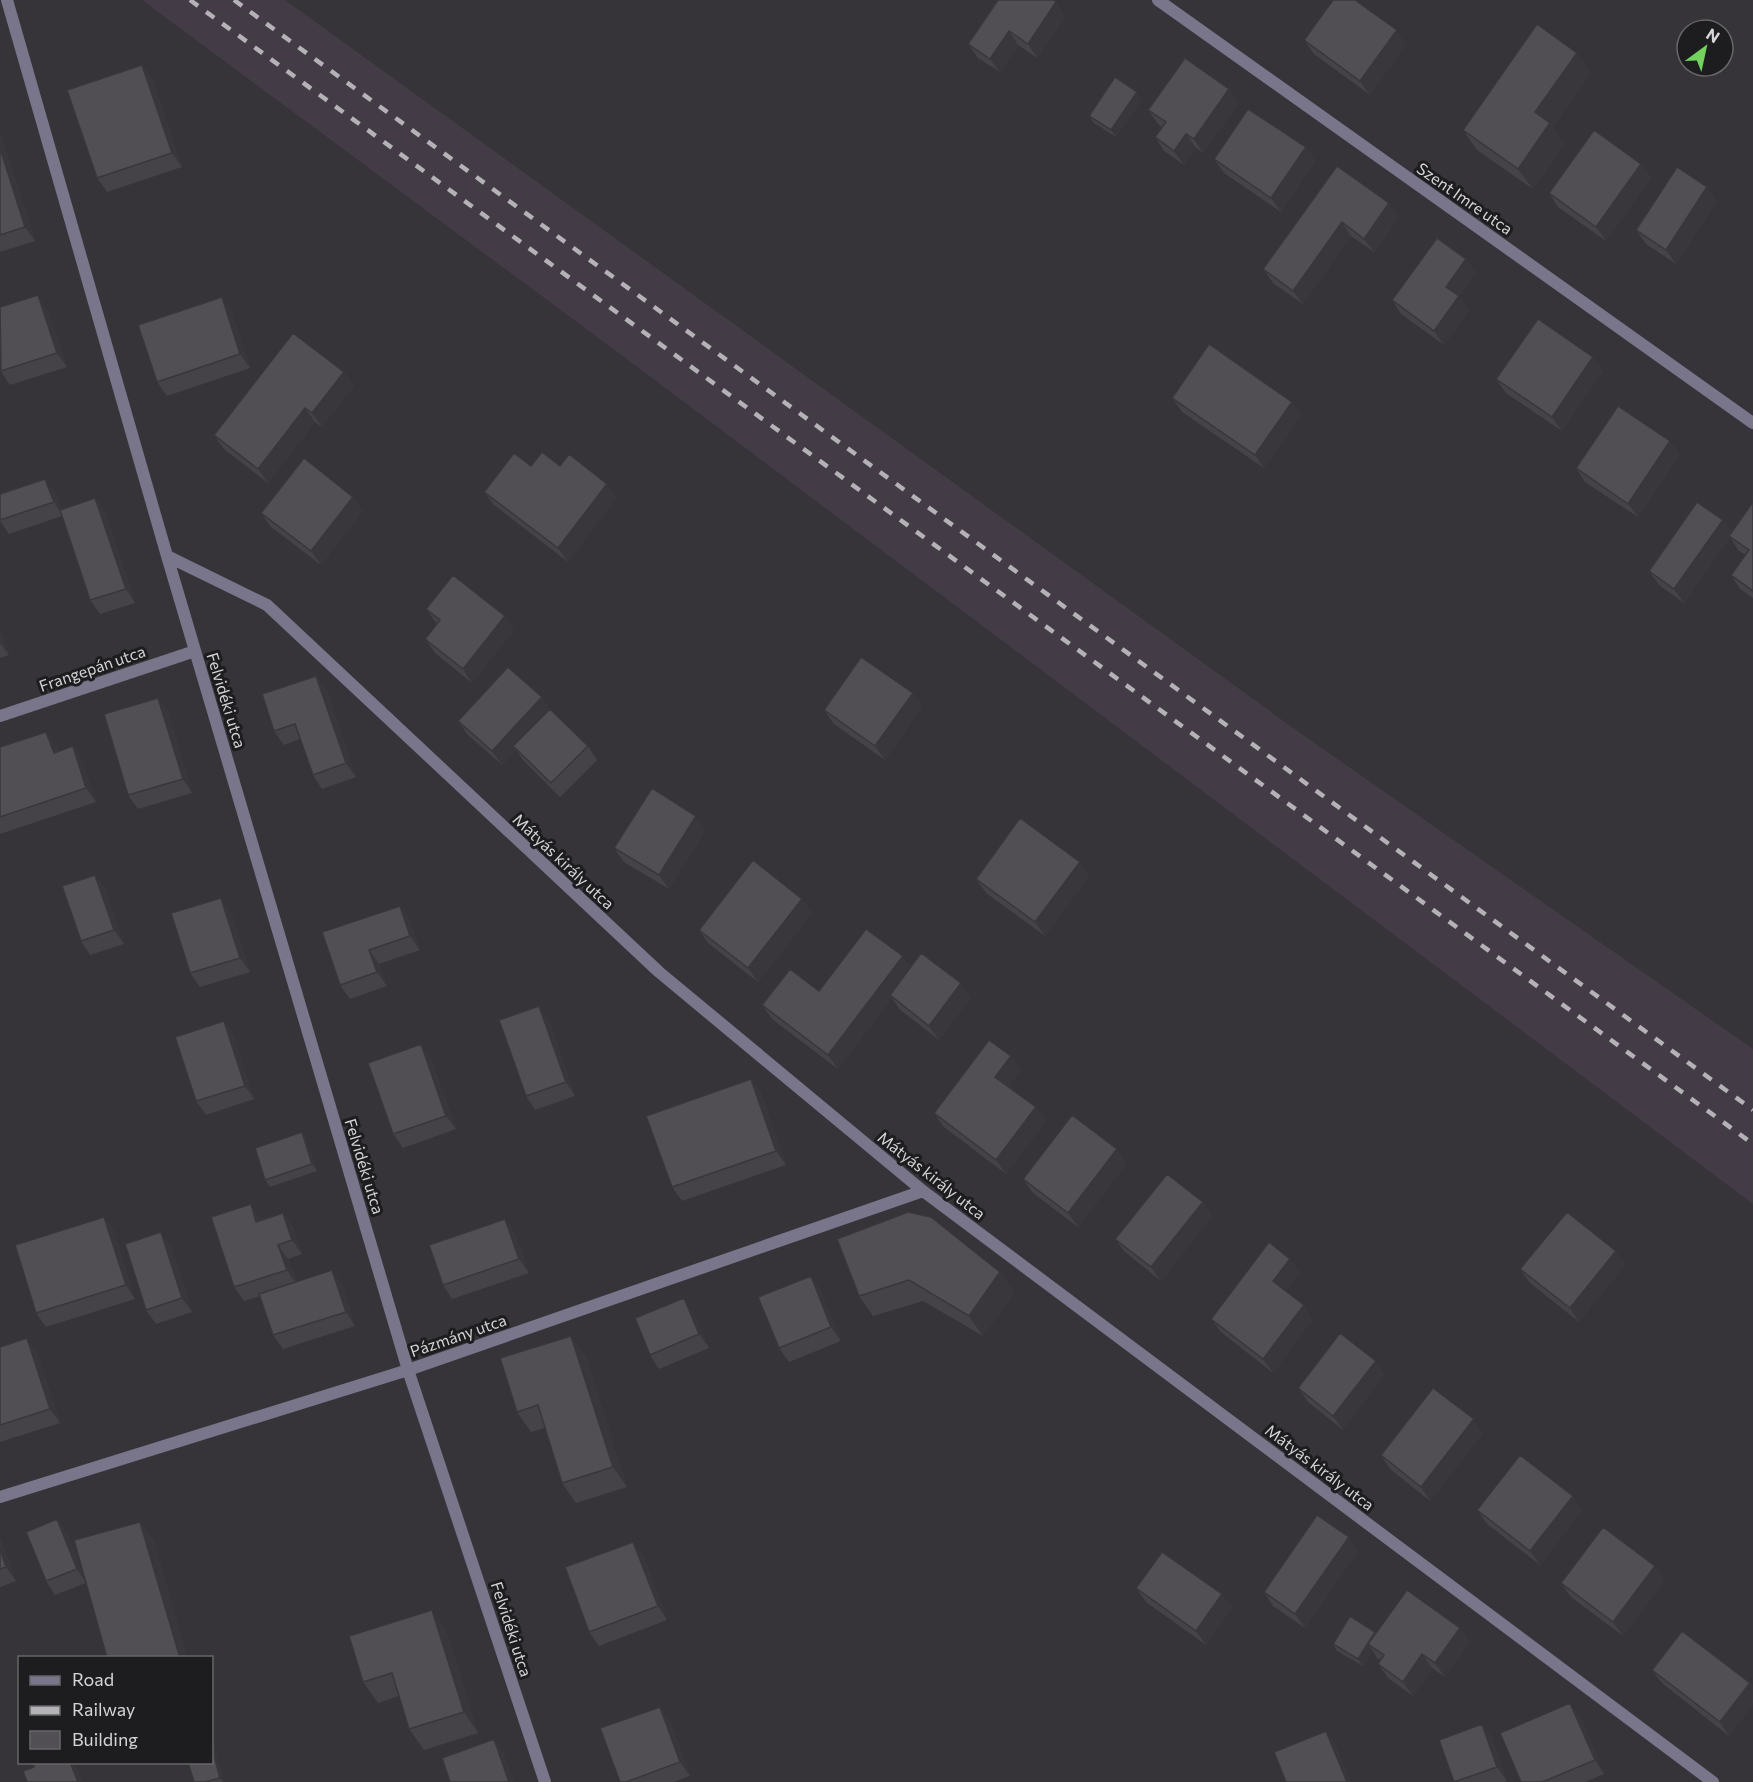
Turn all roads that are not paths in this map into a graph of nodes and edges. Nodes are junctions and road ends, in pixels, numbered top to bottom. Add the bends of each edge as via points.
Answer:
1 (7, 0) edge
2 (1158, 0) edge
3 (1753, 423) edge
4 (167, 556) junction
5 (195, 651) junction
6 (0, 716) edge
7 (922, 1191) junction
8 (408, 1370) junction
9 (0, 1497) edge
10 (545, 1782) edge
11 (1713, 1782) edge

1 - 4 street, Felvidéki utca
2 - 3 street, Szent Imre utca
4 - 5 street, Felvidéki utca
4 - 7 street, Mátyás király utca via 267,605 659,972
5 - 6 street, Frangepán utca
5 - 8 street, Felvidéki utca
7 - 8 street, Pázmány utca
7 - 11 street, Mátyás király utca
8 - 9 street, Pázmány utca
8 - 10 street, Felvidéki utca

